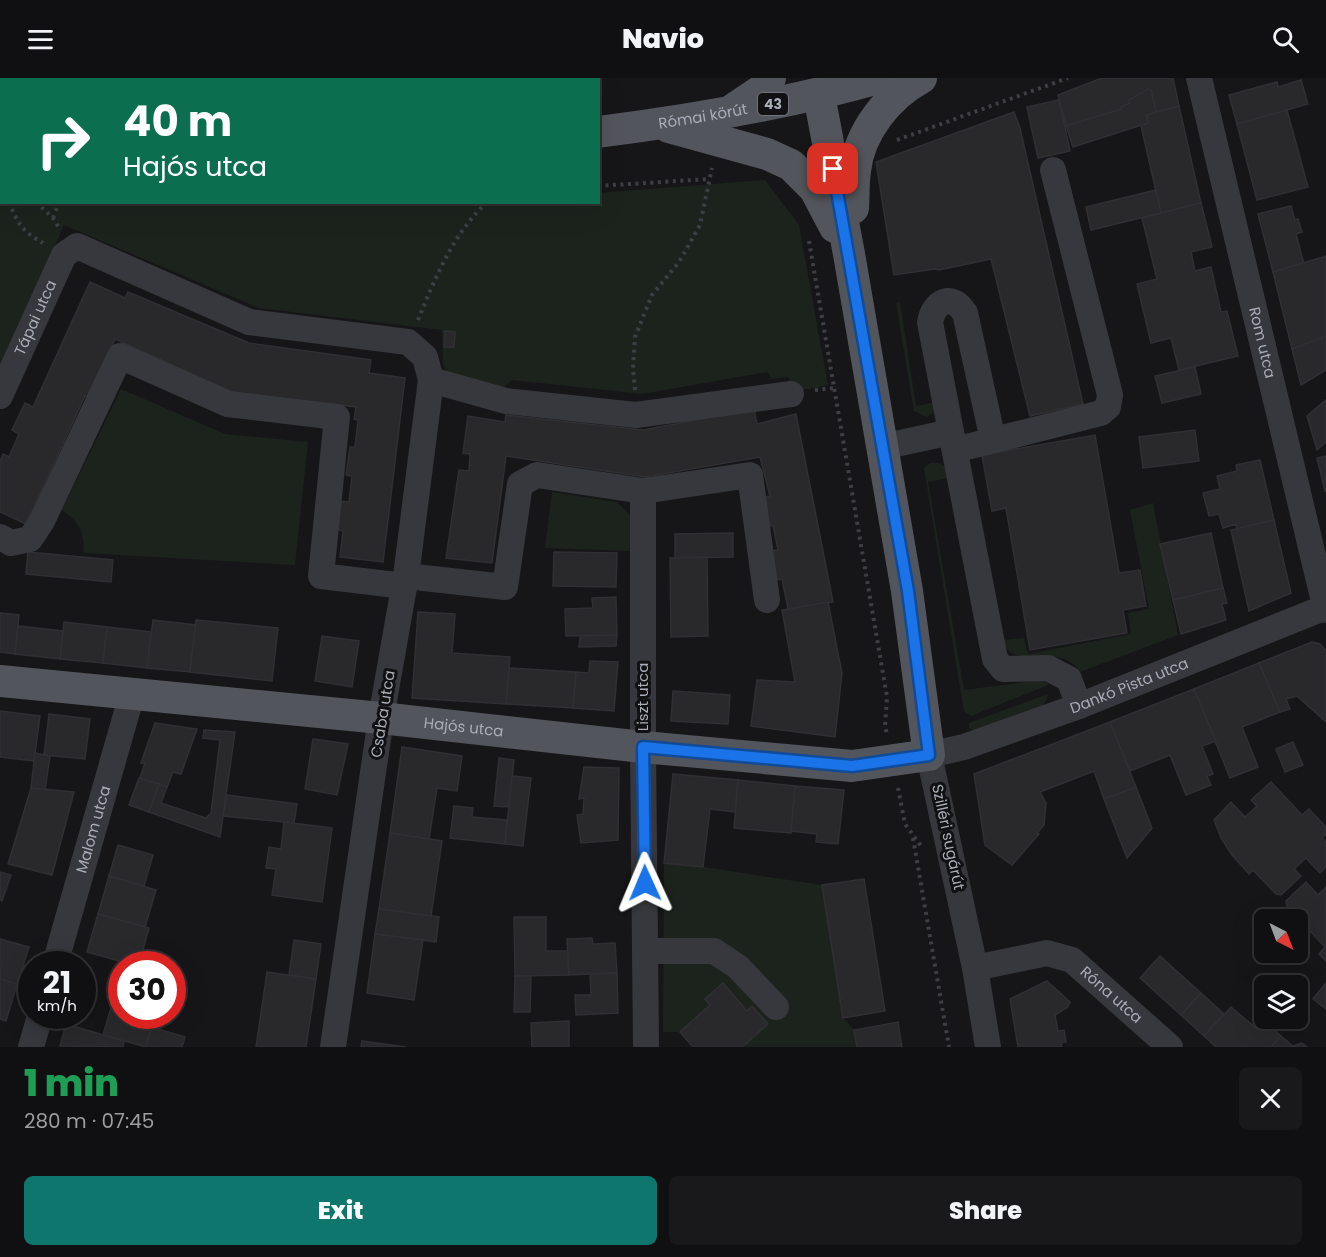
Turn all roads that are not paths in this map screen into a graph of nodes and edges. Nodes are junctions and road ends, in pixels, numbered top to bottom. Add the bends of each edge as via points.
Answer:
1 (770, 78) edge
2 (878, 78) edge
3 (921, 78) edge
4 (1199, 78) edge
5 (817, 86) edge
6 (727, 114) junction
7 (660, 124) junction
8 (600, 132) edge
9 (1053, 170) dead end
10 (849, 254) junction
11 (431, 380) junction
12 (791, 394) dead end
13 (0, 396) edge
14 (993, 440) junction
15 (953, 441) junction
16 (882, 447) junction
17 (643, 491) junction
18 (0, 537) edge
19 (405, 581) junction
20 (767, 600) dead end
21 (1325, 608) edge
22 (0, 681) edge
23 (132, 694) junction
24 (1079, 706) junction
25 (381, 718) junction
26 (643, 747) junction
27 (929, 755) junction
28 (59, 951) edge
29 (646, 951) junction
30 (975, 968) junction
31 (776, 1007) dead end
32 (36, 1029) edge
33 (31, 1047) edge
34 (333, 1047) edge
35 (646, 1047) edge
36 (988, 1047) edge
37 (1170, 1047) edge

1 - 6 main road via 765,88
2 - 5 main road, Római körút / 43
3 - 10 main road via 905,87 882,110 861,144 855,169
4 - 21 street, Rom utca
5 - 6 main road, Római körút / 43
5 - 10 main road, Szilléri sugárút
6 - 7 main road, Római körút / 43
7 - 8 main road, Római körút / 43
7 - 10 main road via 767,154 791,165 815,189
9 - 14 street via 1110,395 1108,407 1101,413
10 - 16 main road, Szilléri sugárút
11 - 12 street via 506,401 636,415
11 - 13 street, Tápai utca via 425,357 408,342 249,322 71,251
11 - 19 street, Csaba utca
14 - 15 street
14 - 15 street via 967,318 960,304 952,300 932,311 930,322
15 - 16 street
15 - 24 street via 995,659 1003,669 1048,669 1069,679
16 - 27 main road, Szilléri sugárút via 908,591
17 - 19 street via 537,476 520,484 505,587
17 - 20 street via 750,475
17 - 26 street, Liszt utca
18 - 19 street via 11,543 30,539 42,521 120,356 228,404 337,417 321,576
19 - 25 street, Csaba utca
21 - 24 street, Dankó Pista utca
22 - 23 main road, Hajós utca
23 - 25 main road, Hajós utca
23 - 28 street, Malom utca
24 - 27 street, Dankó Pista utca via 964,747
25 - 26 main road, Hajós utca
25 - 34 street, Csaba utca
26 - 27 main road, Hajós utca via 852,766
26 - 29 street, Liszt utca
27 - 30 street, Szilléri sugárút
29 - 31 street via 714,951 738,967
29 - 35 street, Liszt utca
30 - 36 street, Szilléri sugárút
30 - 37 street, Róna utca via 1047,954 1072,960
32 - 33 street

